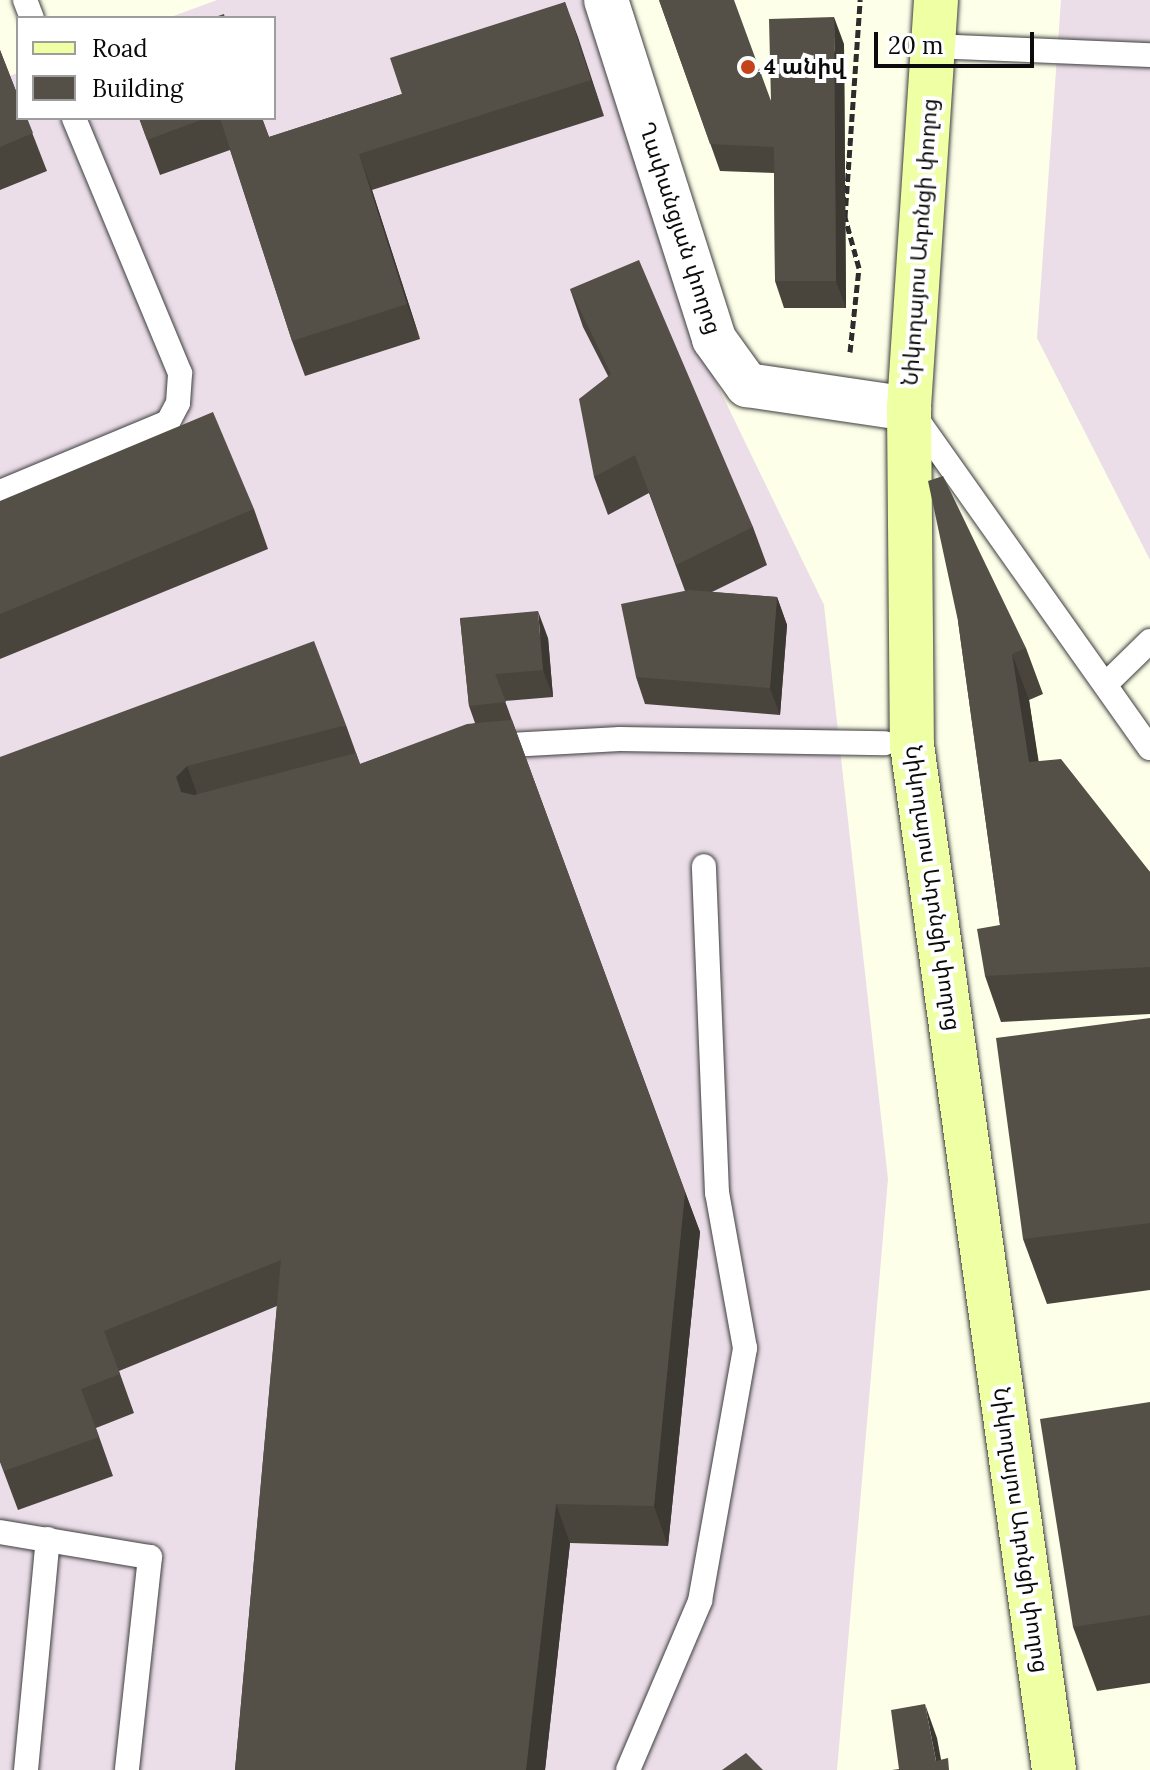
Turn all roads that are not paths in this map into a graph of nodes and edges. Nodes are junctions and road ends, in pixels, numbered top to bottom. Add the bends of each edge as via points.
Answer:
1 (606, 0) edge
2 (909, 0) edge
3 (936, 0) edge
4 (932, 46) junction
5 (1150, 55) edge
6 (75, 120) edge
7 (880, 403) junction
8 (0, 492) edge
9 (1150, 641) edge
10 (1107, 683) junction
11 (885, 743) junction
12 (1150, 748) edge
13 (459, 754) edge
14 (704, 866) dead end
15 (0, 1532) edge
16 (48, 1539) junction
17 (26, 1770) edge
18 (127, 1770) edge
19 (628, 1770) edge
20 (1026, 1770) edge
21 (1054, 1770) edge

1 - 7 street, Ղափանցյան փողոց via 714,339 747,385
2 - 7 street, Նիկողայոս Ադոնցի փողոց
3 - 4 street, Նիկողայոս Ադոնցի փողոց
4 - 5 lane
4 - 7 street, Նիկողայոս Ադոնցի փողոց
6 - 8 lane via 180,373 178,403 168,422
7 - 10 lane
7 - 11 street, Նիկողայոս Ադոնցի փողոց
7 - 21 street, Նիկողայոս Ադոնցի փողոց via 912,745
9 - 10 lane
10 - 12 lane
11 - 13 lane via 620,739
11 - 20 street, Նիկողայոս Ադոնցի փողոց
14 - 19 lane via 717,1193 745,1348 700,1601
15 - 16 lane
16 - 17 lane
16 - 18 lane via 150,1557

